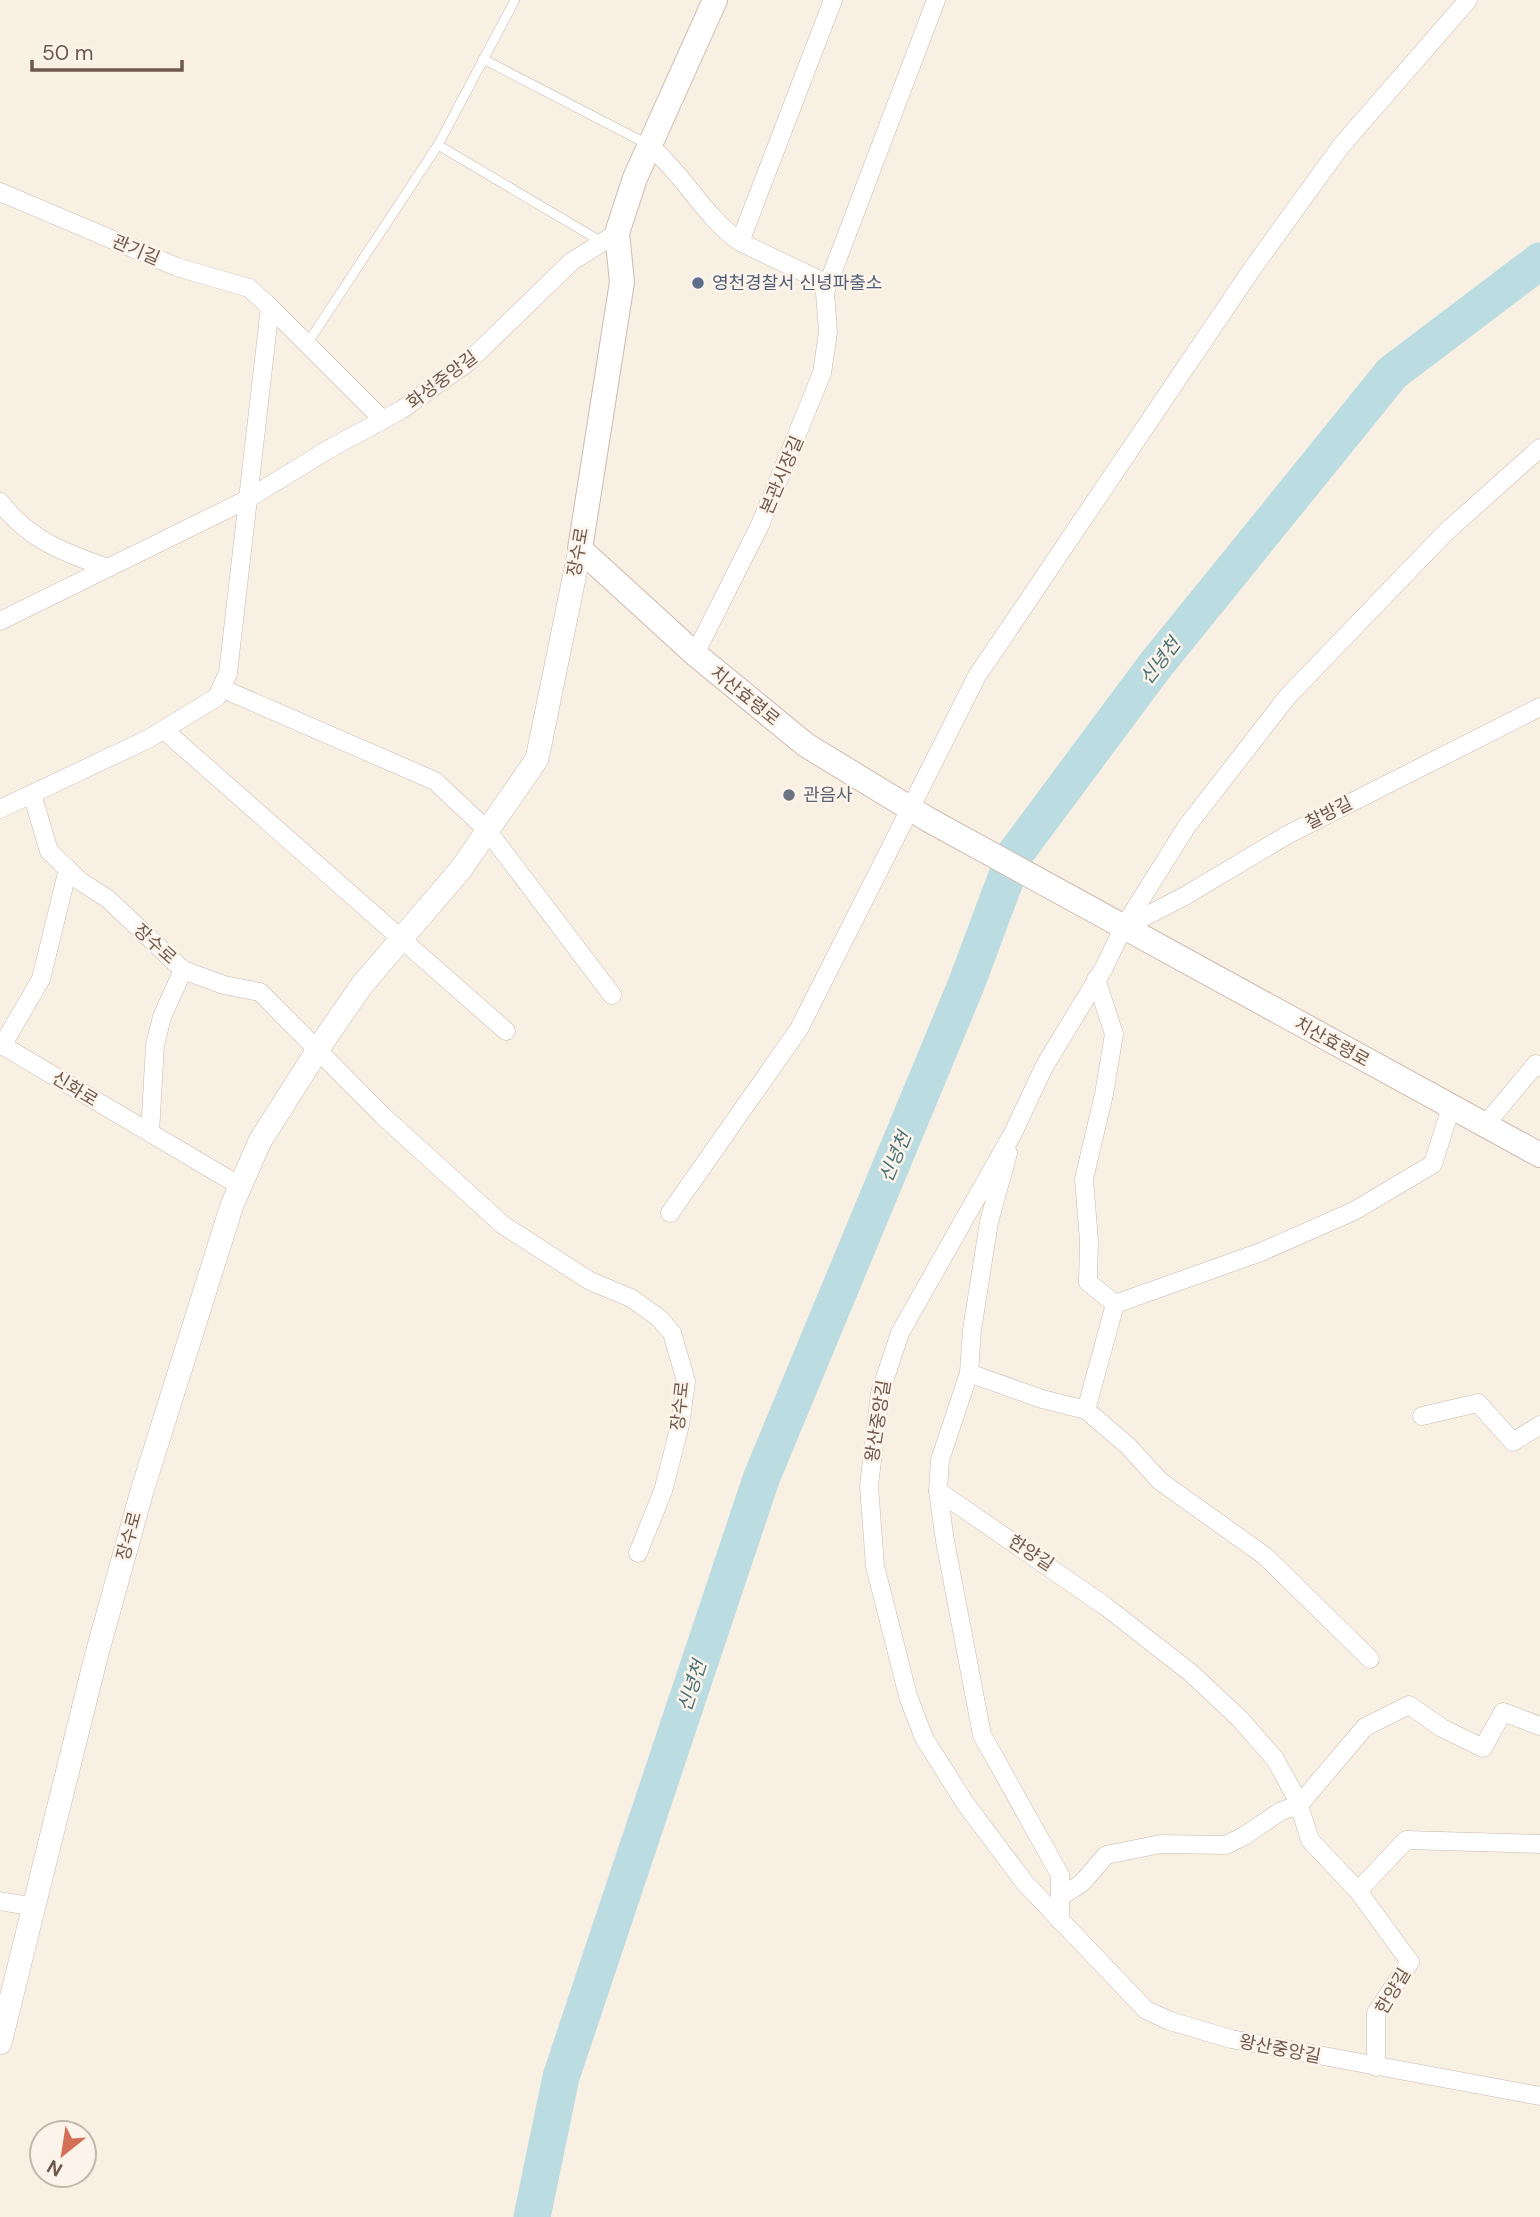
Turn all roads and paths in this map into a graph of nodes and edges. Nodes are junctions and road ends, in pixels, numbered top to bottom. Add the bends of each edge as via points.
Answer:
1 (515, 0) edge
2 (715, 0) edge
3 (833, 0) edge
4 (936, 0) edge
5 (1468, 0) edge
6 (483, 59) junction
7 (438, 145) junction
8 (650, 146) junction
9 (0, 192) edge
10 (610, 237) junction
11 (740, 242) junction
12 (828, 284) junction
13 (270, 307) junction
14 (307, 344) junction
15 (383, 420) junction
16 (1540, 449) edge
17 (246, 500) junction
18 (0, 502) edge
19 (580, 549) junction
20 (108, 568) junction
21 (0, 621) edge
22 (695, 654) junction
23 (221, 688) junction
24 (1540, 707) edge
25 (164, 730) junction
26 (32, 794) junction
27 (0, 808) edge
28 (920, 814) junction
29 (487, 830) junction
30 (68, 869) junction
31 (1123, 928) junction
32 (400, 940) junction
33 (183, 970) junction
34 (1096, 979) junction
35 (612, 995) dead end
36 (506, 1031) dead end
37 (1, 1045) edge
38 (318, 1051) junction
39 (1540, 1067) edge
40 (1451, 1107) junction
41 (1485, 1125) junction
42 (150, 1133) junction
43 (1013, 1133) junction
44 (1540, 1155) edge
45 (240, 1186) junction
46 (670, 1213) dead end
47 (1115, 1304) junction
48 (969, 1373) junction
49 (1086, 1410) junction
50 (1422, 1416) dead end
51 (1540, 1425) edge
52 (939, 1491) junction
53 (638, 1553) dead end
54 (1370, 1659) dead end
55 (1540, 1726) edge
56 (1299, 1805) junction
57 (1540, 1844) edge
58 (1357, 1891) junction
59 (1060, 1897) junction
60 (0, 1901) edge
61 (35, 1907) junction
62 (1060, 1921) junction
63 (0, 2043) edge
64 (1376, 2067) junction
65 (1540, 2096) edge

1 - 6 lane
2 - 8 main road, 장수로
3 - 11 street
4 - 12 street, 본관시장길
5 - 28 street via 1341,146 1252,269 977,676
6 - 7 lane
6 - 8 lane
7 - 10 lane
7 - 14 lane
8 - 10 main road, 장수로
8 - 11 street via 669,162 722,229
9 - 13 street, 관기길 via 177,267 249,288
10 - 15 street, 화성중앙길 via 571,262 467,363
10 - 19 main road, 장수로 via 622,282
11 - 12 street
12 - 22 street, 본관시장길 via 822,373 760,525
13 - 14 street, 관기길
13 - 17 street
14 - 15 street, 관기길
15 - 17 street, 화성중앙길
16 - 31 street, 왕산중앙길 via 1446,533 1288,696 1187,826
17 - 20 street, 화성중앙길
17 - 23 street via 228,673
18 - 20 street via 26,532 50,547
19 - 22 main road, 치산효령로
19 - 29 street, 장수로 via 537,759
20 - 21 street, 화성중앙길
22 - 28 main road, 치산효령로 via 806,745
23 - 25 street via 217,697
23 - 29 street via 435,780
24 - 31 street, 찰방길 via 1287,835
25 - 26 street
25 - 32 street
26 - 27 street
26 - 30 street, 장수로 via 49,851
28 - 31 main road, 치산효령로
28 - 46 street via 799,1029
29 - 32 street, 장수로 via 461,869
29 - 35 street
30 - 33 street, 장수로 via 108,899
30 - 37 street via 41,979
31 - 34 street, 왕산중앙길
31 - 40 main road, 치산효령로
32 - 36 street
32 - 38 street, 장수로 via 362,985
33 - 38 street, 장수로 via 260,992
33 - 42 street via 155,1045
34 - 43 street, 왕산중앙길 via 1045,1065
34 - 47 street via 1114,1034 1084,1179 1088,1282
37 - 42 street, 신화로
38 - 45 street, 장수로 via 260,1141
38 - 53 street, 장수로 via 503,1225 590,1281 631,1298 672,1333 686,1381 680,1425 663,1491
39 - 41 street via 1536,1064
40 - 41 main road, 치산효령로
40 - 47 street via 1433,1164 1354,1211 1261,1252
41 - 44 main road, 치산효령로
42 - 45 street, 신화로
43 - 48 street via 989,1222
43 - 62 street, 왕산중앙길 via 900,1333 880,1393 869,1486 876,1566 908,1696 924,1738 965,1803
45 - 61 street, 장수로 via 142,1491
47 - 49 street
48 - 49 street
48 - 52 street via 940,1460
49 - 54 street via 1160,1482 1265,1556
50 - 51 street via 1478,1403 1513,1442
52 - 56 street, 한양길 via 1061,1573 1191,1673 1275,1759
52 - 59 street via 944,1541 982,1735 1060,1875
55 - 56 street via 1503,1712 1483,1748 1441,1728 1409,1705 1365,1727
56 - 58 street, 한양길 via 1310,1840
56 - 59 street via 1226,1844 1161,1844 1106,1855 1082,1883
57 - 58 street via 1406,1840
58 - 64 street, 한양길 via 1410,1962 1376,2013
59 - 62 street
60 - 61 street
61 - 63 street, 장수로
62 - 64 street, 왕산중앙길 via 1146,2010 1231,2039
64 - 65 street, 왕산중앙길

